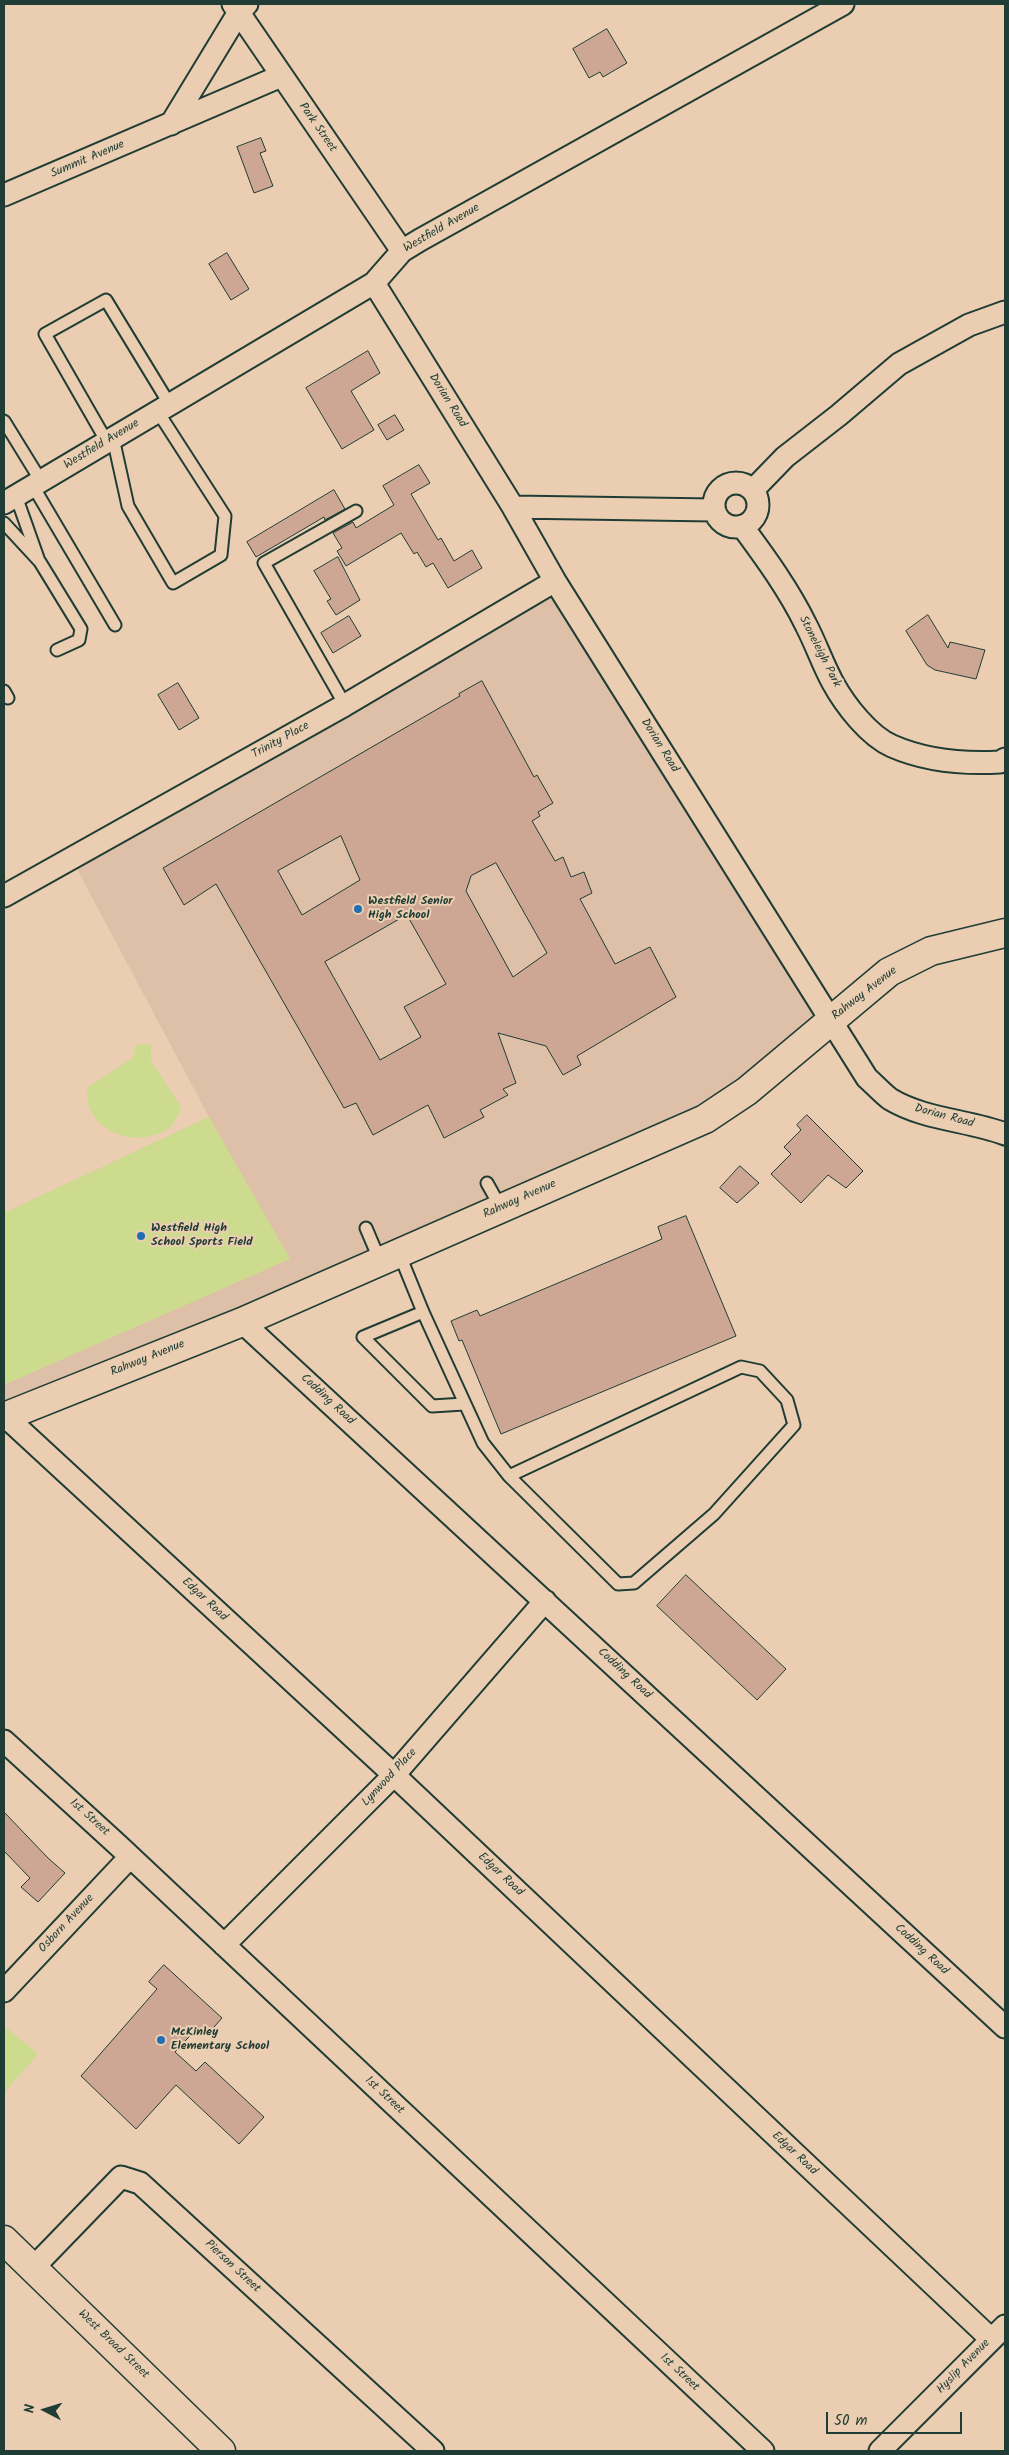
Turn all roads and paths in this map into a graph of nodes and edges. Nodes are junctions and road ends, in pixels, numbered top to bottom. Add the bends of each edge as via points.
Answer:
1 (843, 4) edge
2 (240, 6) edge
3 (281, 76) junction
4 (171, 124) junction
5 (4, 195) edge
6 (402, 251) junction
7 (374, 284) junction
8 (1005, 312) edge
9 (164, 408) junction
10 (4, 421) edge
11 (110, 440) junction
12 (753, 490) junction
13 (23, 491) edge
14 (513, 508) junction
15 (714, 510) junction
16 (356, 511) dead end
17 (4, 523) edge
18 (742, 526) junction
19 (40, 562) junction
20 (555, 581) junction
21 (115, 625) dead end
22 (58, 650) dead end
23 (345, 706) junction
24 (1005, 759) edge
25 (4, 896) edge
26 (1005, 933) edge
27 (831, 1021) junction
28 (1005, 1134) edge
29 (487, 1183) dead end
30 (501, 1208) junction
31 (366, 1228) dead end
32 (390, 1257) junction
33 (423, 1312) junction
34 (242, 1322) junction
35 (464, 1404) junction
36 (4, 1416) edge
37 (509, 1476) junction
38 (545, 1601) junction
39 (4, 1741) edge
40 (394, 1775) junction
41 (130, 1857) junction
42 (224, 1946) junction
43 (4, 1991) edge
44 (1005, 2027) edge
45 (4, 2240) edge
46 (33, 2268) junction
47 (998, 2332) edge
48 (222, 2451) edge
49 (433, 2451) edge
50 (763, 2451) edge
51 (880, 2451) edge

1 - 6 street, Westfield Avenue
2 - 3 street, Park Street
2 - 4 street
3 - 4 street, Summit Avenue
3 - 6 street, Park Street
4 - 5 street, Summit Avenue
6 - 7 street, Westfield Avenue
7 - 9 street, Westfield Avenue
7 - 14 street, Dorian Road
8 - 12 street via 969,325 899,364 785,457
9 - 11 street, Westfield Avenue
9 - 11 lane via 106,300 45,334
9 - 11 lane via 225,516 221,555 173,583 128,506
10 - 13 lane
11 - 13 street, Westfield Avenue
12 - 15 street via 740,483 726,485 716,495
12 - 18 street via 757,511 749,523
13 - 19 lane
13 - 21 lane
14 - 15 street
14 - 20 street, Dorian Road
15 - 18 street via 721,522
16 - 23 lane via 264,563
17 - 19 lane
18 - 24 street, Stoneleigh Park via 806,624 834,685 859,721 892,746 928,756 966,764
19 - 22 lane via 81,629 79,640
20 - 23 street, Trinity Place
20 - 27 street, Dorian Road
23 - 25 street, Trinity Place
26 - 27 street, Rahway Avenue via 931,951 889,972
27 - 28 street, Dorian Road via 867,1078 889,1098 916,1111
27 - 30 street, Rahway Avenue via 747,1091 705,1118
29 - 30 lane
30 - 32 street, Rahway Avenue
31 - 32 lane
32 - 33 lane
32 - 34 street, Rahway Avenue
33 - 35 lane
33 - 35 lane via 362,1337 432,1406
34 - 36 street, Rahway Avenue
34 - 38 street, Codding Road
35 - 37 lane via 483,1443
36 - 40 street, Edgar Road
37 - 37 lane via 618,1584 634,1583 714,1514 794,1425 787,1400 760,1371 741,1367
38 - 40 street, Lynwood Place
38 - 44 street, Codding Road
39 - 41 street, 1st Street
40 - 42 street, Lynwood Place
40 - 47 street, Edgar Road
41 - 42 street, 1st Street
41 - 43 street, Osborn Avenue
42 - 50 street, 1st Street
45 - 46 street, West Broad Street
46 - 48 street, West Broad Street
46 - 49 street, Pierson Street via 121,2177 140,2183
47 - 51 street, Hyslip Avenue

